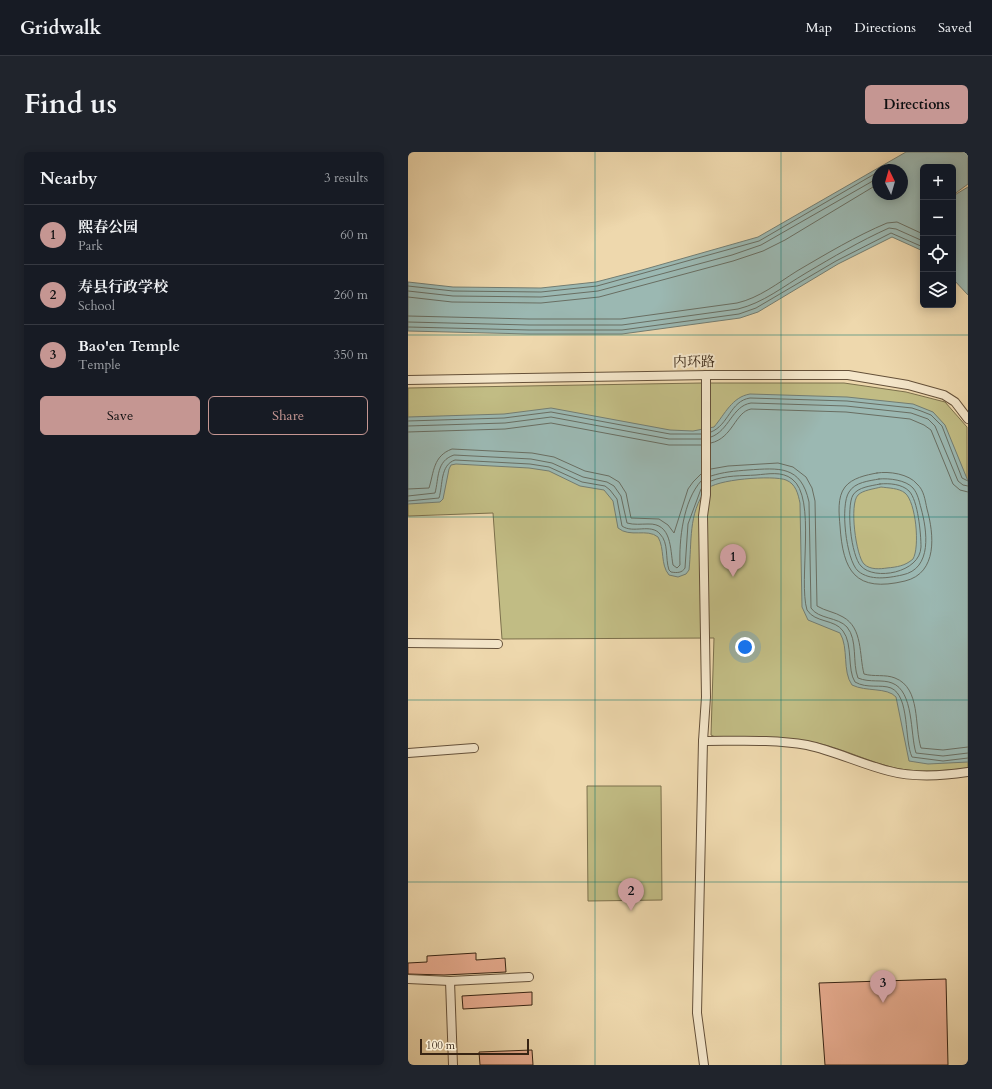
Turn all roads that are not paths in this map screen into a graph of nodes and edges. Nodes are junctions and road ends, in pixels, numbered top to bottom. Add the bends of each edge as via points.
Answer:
1 (706, 375) junction
2 (408, 380) edge
3 (968, 419) edge
4 (408, 643) edge
5 (498, 644) dead end
6 (703, 741) junction
7 (474, 748) dead end
8 (408, 753) edge
9 (968, 772) edge
10 (529, 976) dead end
11 (408, 979) edge
12 (450, 981) junction
13 (453, 1065) edge
14 (704, 1065) edge

1 - 2 street, 内环路
1 - 3 street, 内环路 via 848,375 944,395 955,402
1 - 6 street via 706,495 702,516 706,697
4 - 5 street
6 - 9 street via 764,741 807,745 904,774
6 - 14 street via 697,1013
7 - 8 street
10 - 12 street
11 - 12 street
12 - 13 street

